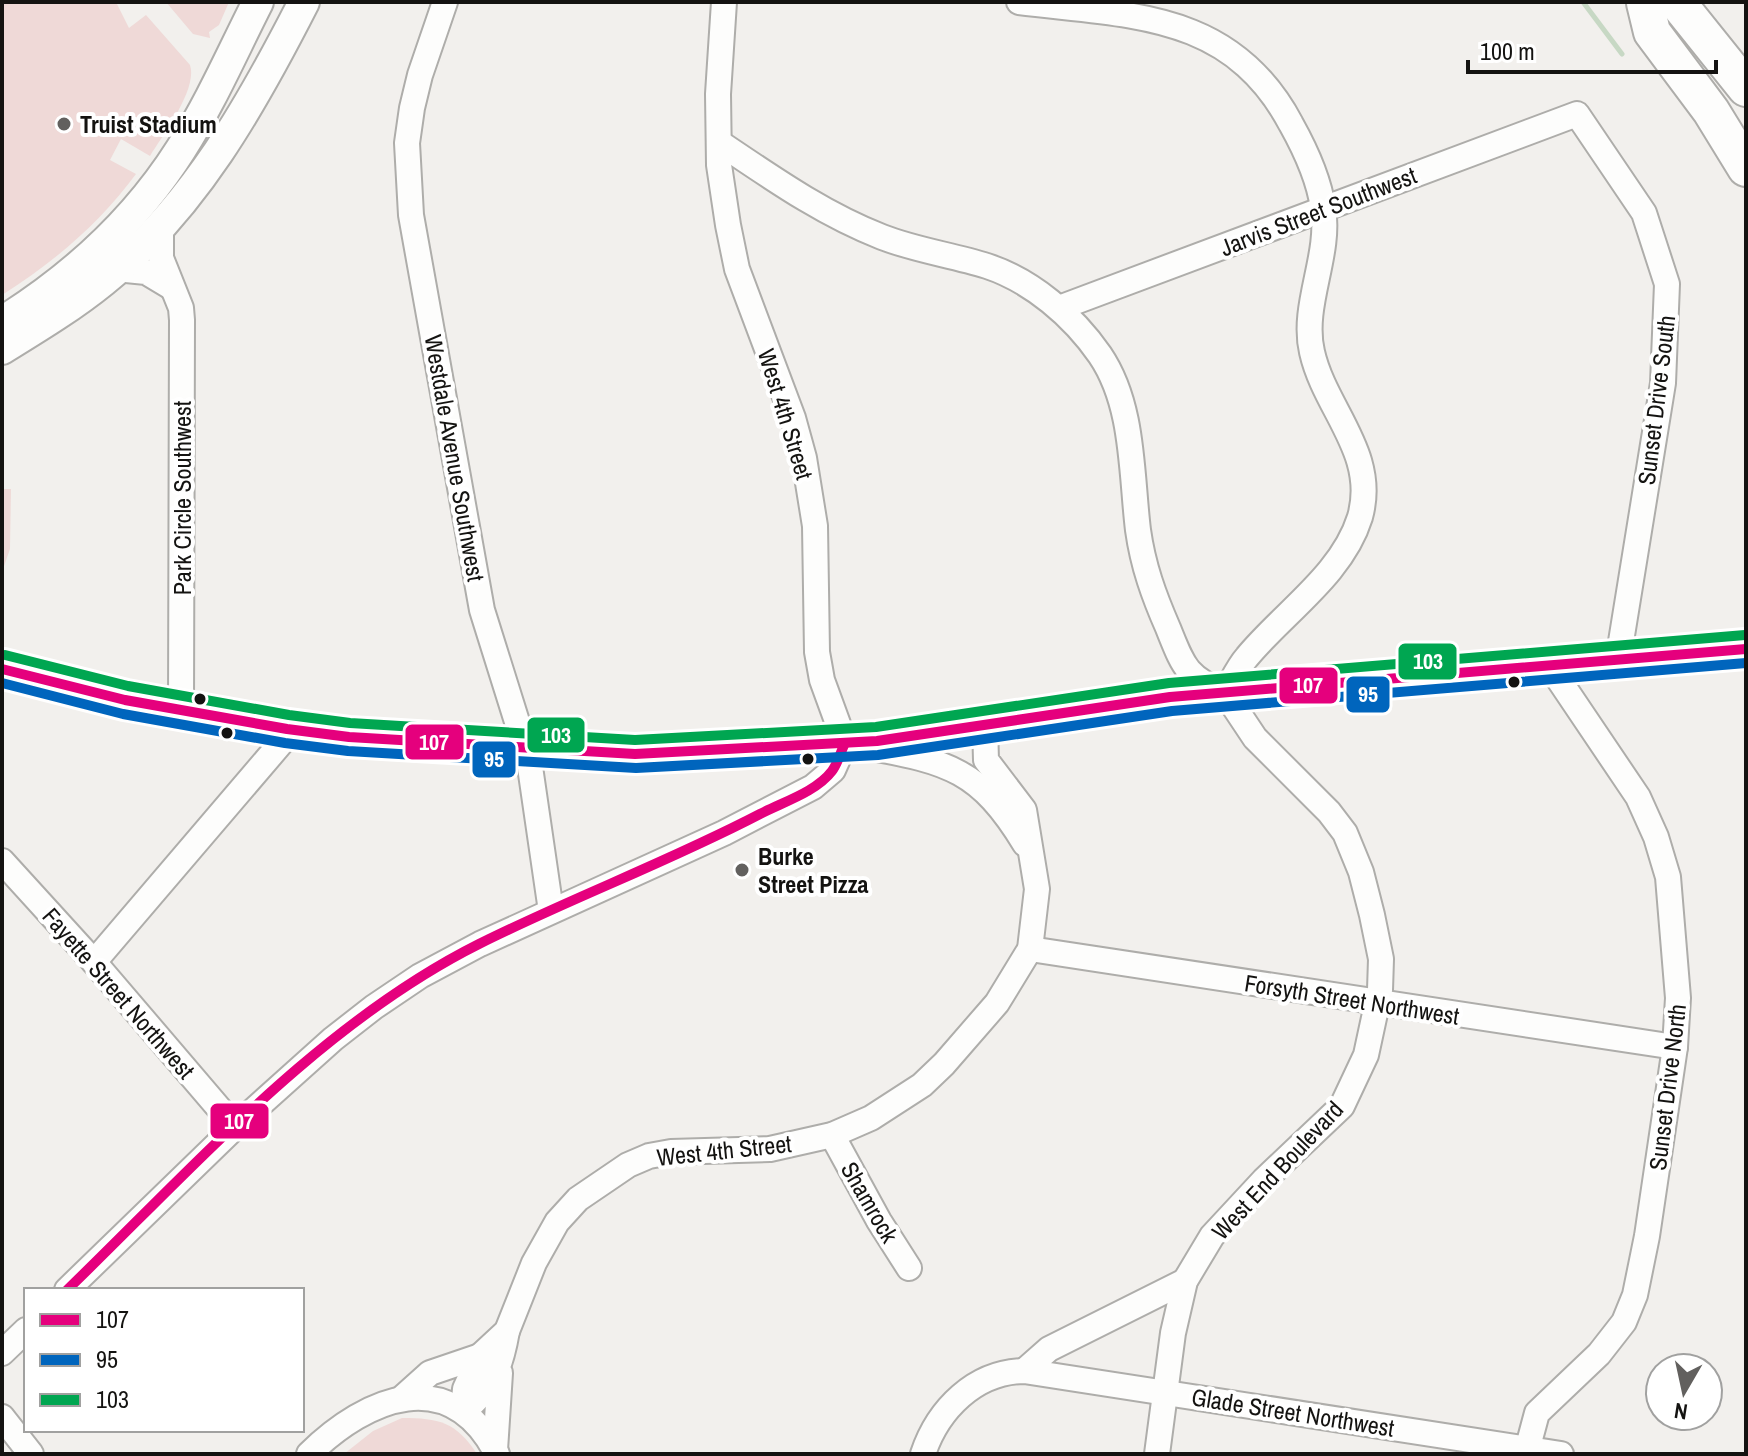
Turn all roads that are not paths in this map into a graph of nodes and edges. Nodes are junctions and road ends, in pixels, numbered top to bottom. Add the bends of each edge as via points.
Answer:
1 (258, 2) edge
2 (304, 2) edge
3 (445, 2) edge
4 (724, 2) edge
5 (1021, 2) edge
6 (1644, 2) edge
7 (1677, 2) edge
8 (1746, 88) edge
9 (1577, 114) joint
10 (1746, 128) edge
11 (720, 143) junction
12 (1746, 168) edge
13 (1324, 209) junction
14 (161, 227) junction
15 (116, 269) junction
16 (171, 287) junction
17 (1059, 308) junction
18 (2, 322) edge
19 (2, 349) edge
20 (1746, 649) edge
21 (1618, 660) junction
22 (1549, 665) junction
23 (2, 669) edge
24 (1225, 693) junction
25 (181, 711) junction
26 (985, 725) junction
27 (287, 729) junction
28 (845, 743) junction
29 (527, 748) junction
30 (1031, 853) junction
31 (2, 861) edge
32 (551, 911) junction
33 (1030, 949) junction
34 (94, 962) junction
35 (1379, 1003) junction
36 (1675, 1047) junction
37 (235, 1127) junction
38 (832, 1135) junction
39 (909, 1268) dead end
40 (1185, 1281) junction
41 (69, 1288) edge
42 (24, 1332) edge
43 (2, 1353) edge
44 (491, 1359) junction
45 (1024, 1371) junction
46 (1166, 1392) junction
47 (401, 1399) junction
48 (463, 1411) junction
49 (2, 1417) edge
50 (1526, 1451) edge
51 (496, 1452) edge
52 (31, 1454) edge
53 (309, 1454) edge
54 (923, 1454) edge
55 (1157, 1454) edge
56 (1561, 1454) edge

1 - 18 main road via 182,148 148,194 66,278
2 - 14 main road via 225,143
3 - 29 street, Westdale Avenue Southwest via 412,108 407,143 411,215 482,610
4 - 11 street, West 4th Street
5 - 13 street via 1156,20 1203,35 1235,54 1281,105 1305,150
6 - 10 highway
6 - 12 highway via 1652,32
7 - 8 highway
9 - 13 street, Jarvis Street Southwest
9 - 21 street, Sunset Drive South via 1644,213 1667,284 1663,383
11 - 17 street via 839,218 884,238 990,267
11 - 28 street, West 4th Street via 737,269 804,458 815,526 817,652
13 - 17 street, Jarvis Street Southwest
13 - 24 street via 1312,353 1353,439 1364,495 1345,551 1245,659
14 - 15 main road
14 - 16 street, Park Circle Southwest via 161,258
15 - 16 street via 146,272
15 - 19 main road
16 - 25 street, Park Circle Southwest via 182,320
17 - 24 street via 1100,356 1117,392 1129,434 1147,580 1173,641 1192,676
20 - 21 main road
21 - 22 main road
22 - 24 main road
22 - 36 street, Sunset Drive North via 1638,797 1656,837 1668,877 1678,998
23 - 25 main road
24 - 26 main road
24 - 35 street, West End Boulevard via 1255,738 1345,833 1361,872 1381,959
25 - 27 main road
26 - 28 main road
26 - 30 street, West 4th Street via 986,760 1024,810
27 - 29 main road
27 - 34 street via 281,743
28 - 29 main road via 640,754
28 - 30 street, West 4th Street via 919,757 962,773 997,801
28 - 32 street via 833,770 813,787
29 - 32 street, Westdale Avenue Southwest
30 - 33 street, West 4th Street via 1037,889
31 - 34 street, Fayette Street Northwest
32 - 37 street via 420,976 383,1001
33 - 35 street, Forsyth Street Northwest
33 - 38 street, West 4th Street via 997,1003 944,1064 891,1107
34 - 37 street, Fayette Street Northwest
35 - 36 street, Forsyth Street Northwest
35 - 40 street, West End Boulevard via 1366,1055 1342,1106 1212,1236
36 - 50 street, Sunset Drive North via 1635,1295 1624,1322 1599,1354 1537,1413
37 - 41 street
38 - 39 street, Shamrock
38 - 44 street, West 4th Street via 770,1149 671,1152 628,1165 578,1199 557,1222
40 - 45 street, Glade Street Northwest via 1049,1349
40 - 46 street, West End Boulevard
42 - 43 street
44 - 47 street via 430,1373
44 - 48 street, West 4th Street via 465,1389
44 - 51 street
45 - 46 street, Glade Street Northwest
45 - 54 street, Glade Street Northwest via 993,1375 961,1395 932,1431
46 - 50 street, Glade Street Northwest
46 - 55 street, West End Boulevard
47 - 48 street via 431,1398
47 - 53 street via 348,1421
48 - 51 street
49 - 52 street
50 - 56 street, Glade Street Northwest

